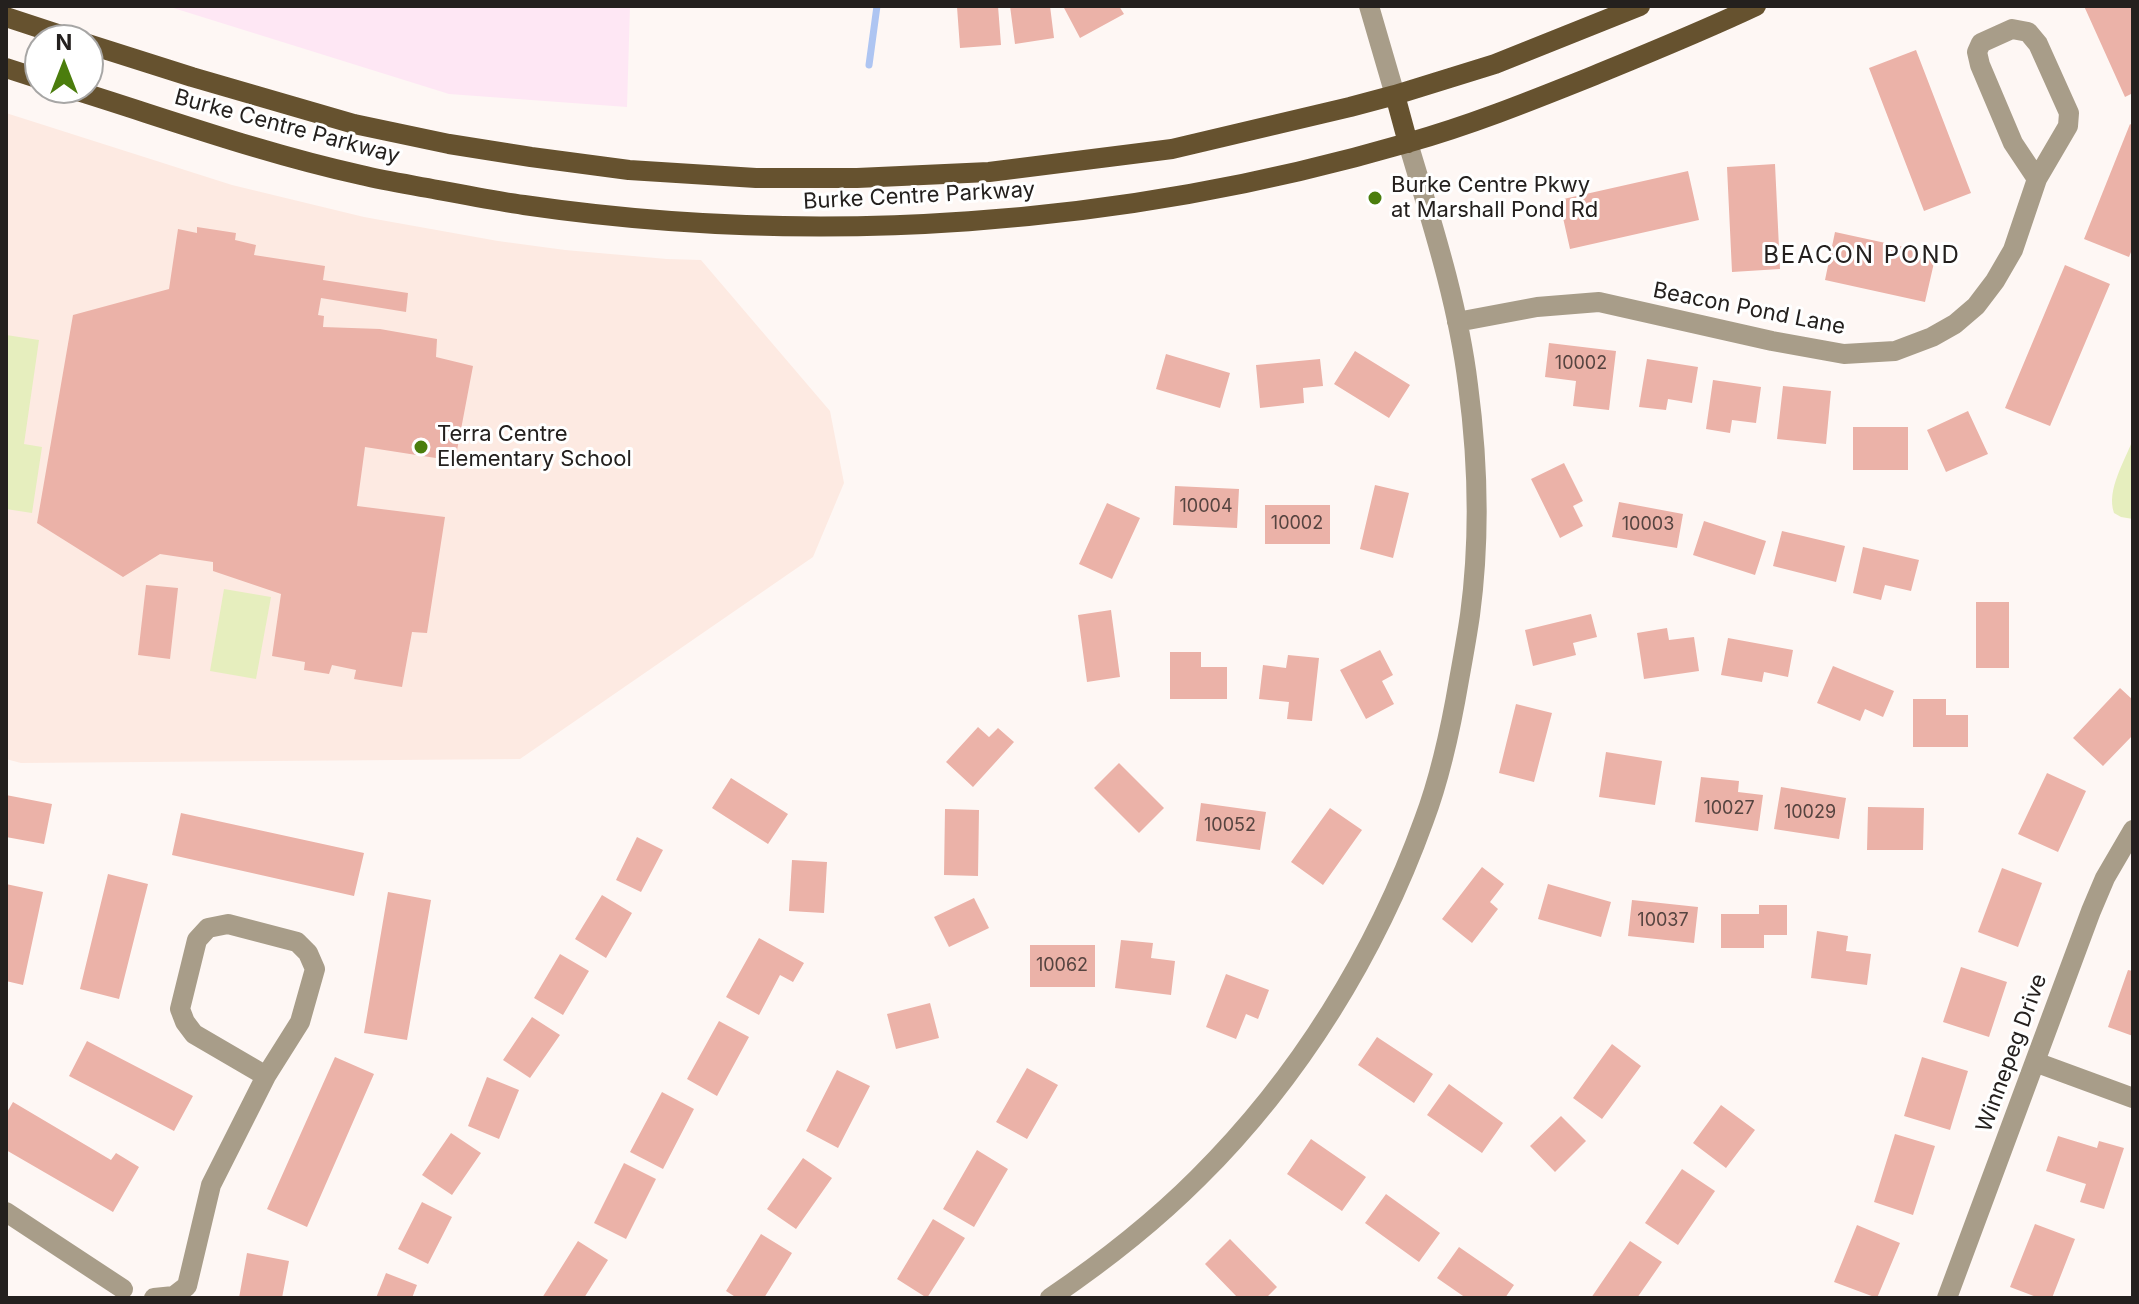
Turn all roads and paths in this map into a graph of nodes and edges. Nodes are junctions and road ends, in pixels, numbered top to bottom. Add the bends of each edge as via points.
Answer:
1 (1369, 6) edge
2 (1640, 6) edge
3 (1756, 6) edge
4 (6, 17) edge
5 (27, 24) edge
6 (104, 49) edge
7 (1395, 95) junction
8 (104, 99) edge
9 (1408, 143) junction
10 (2037, 179) junction
11 (1457, 322) junction
12 (2133, 830) edge
13 (2035, 1062) junction
14 (266, 1076) junction
15 (2133, 1098) edge
16 (6, 1212) edge
17 (121, 1294) edge
18 (153, 1298) edge
19 (1050, 1298) edge
20 (1947, 1298) edge

1 - 7 street
2 - 7 main road, Burke Centre Parkway via 1495,64
3 - 9 main road, Burke Centre Parkway via 1522,105
4 - 5 main road
6 - 7 main road, Burke Centre Parkway via 354,124 449,144 629,170 756,178 989,172 1157,151
7 - 9 main road
8 - 9 main road, Burke Centre Parkway via 362,176 523,205 777,226 1006,219 1150,201
9 - 11 street
10 - 10 street, Beacon Pond Lane via 2068,126 2069,113 2038,44 2028,32 2012,29 1981,43 1977,52 2013,143
10 - 11 street, Beacon Pond Lane via 2013,250 1976,306 1932,337 1895,351 1844,354 1599,302
11 - 19 street via 1474,450 1470,614 1453,716 1425,818 1389,904 1337,1002 1293,1069 1169,1206
12 - 13 street, Winnepeg Drive via 2091,911
13 - 15 street
13 - 20 street, Winnepeg Drive
14 - 14 street via 194,1034 185,1022 180,1009 190,967 197,940 208,928 228,924 297,942 315,969 300,1022
14 - 18 street via 211,1185 187,1286 174,1296
16 - 17 street
17 - 18 street

